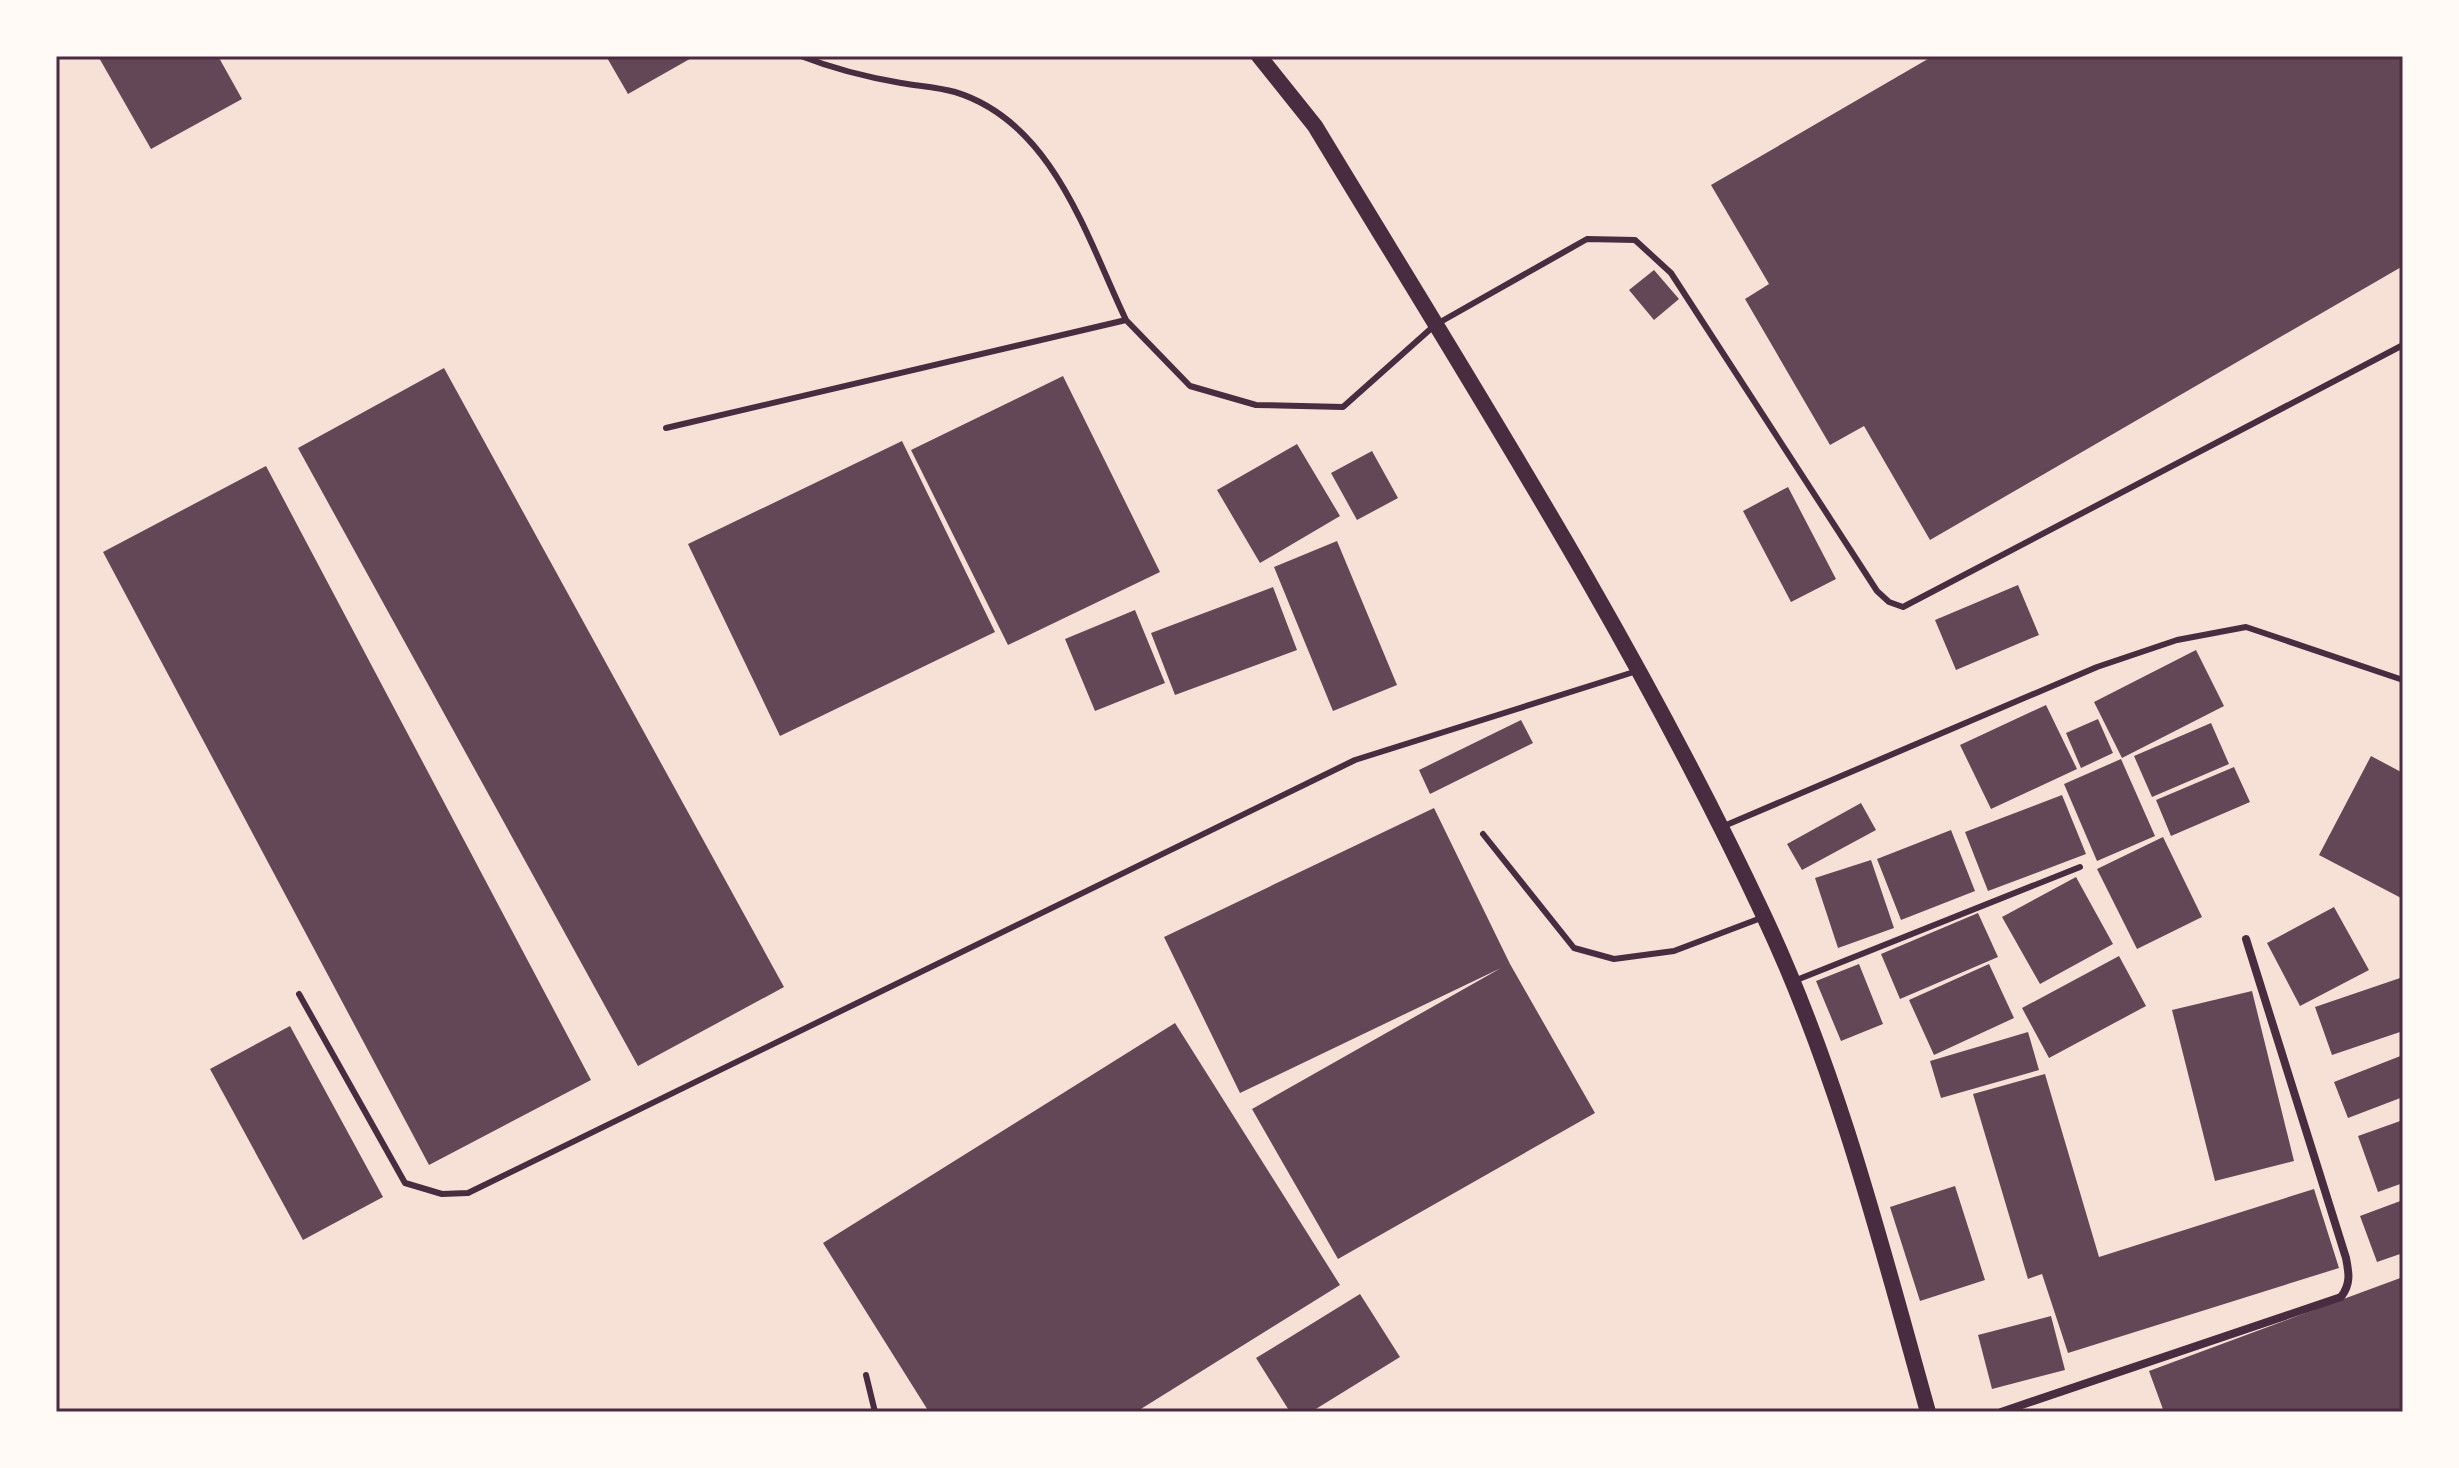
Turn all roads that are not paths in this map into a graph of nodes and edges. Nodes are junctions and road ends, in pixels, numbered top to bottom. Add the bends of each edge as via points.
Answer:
1 (801, 56) edge
2 (1259, 56) edge
3 (1126, 320) junction
4 (1435, 325) junction
5 (2403, 345) edge
6 (666, 428) dead end
7 (1641, 669) junction
8 (2403, 680) edge
9 (1721, 828) junction
10 (1483, 834) dead end
11 (2080, 867) dead end
12 (1765, 916) junction
13 (2246, 939) dead end
14 (1791, 983) junction
15 (299, 994) dead end
16 (866, 1375) dead end
17 (875, 1412) edge
18 (1928, 1412) edge
19 (2001, 1412) edge

1 - 3 lane via 842,72 956,92 1014,122 1044,156
2 - 4 main road via 1315,126
3 - 4 lane via 1190,386 1256,405 1343,407
3 - 6 lane
4 - 5 lane via 1587,239 1635,240 1671,273 1877,591 1903,607
4 - 7 main road
7 - 9 main road
7 - 15 lane via 1355,760 468,1193 442,1194 405,1183
8 - 9 lane via 2246,627 2177,640 2097,667
9 - 12 main road
10 - 12 lane via 1574,948 1614,959 1674,951
11 - 14 lane
12 - 14 main road
13 - 19 street via 2346,1258 2347,1289 2341,1297
14 - 18 main road via 1853,1142
16 - 17 lane

